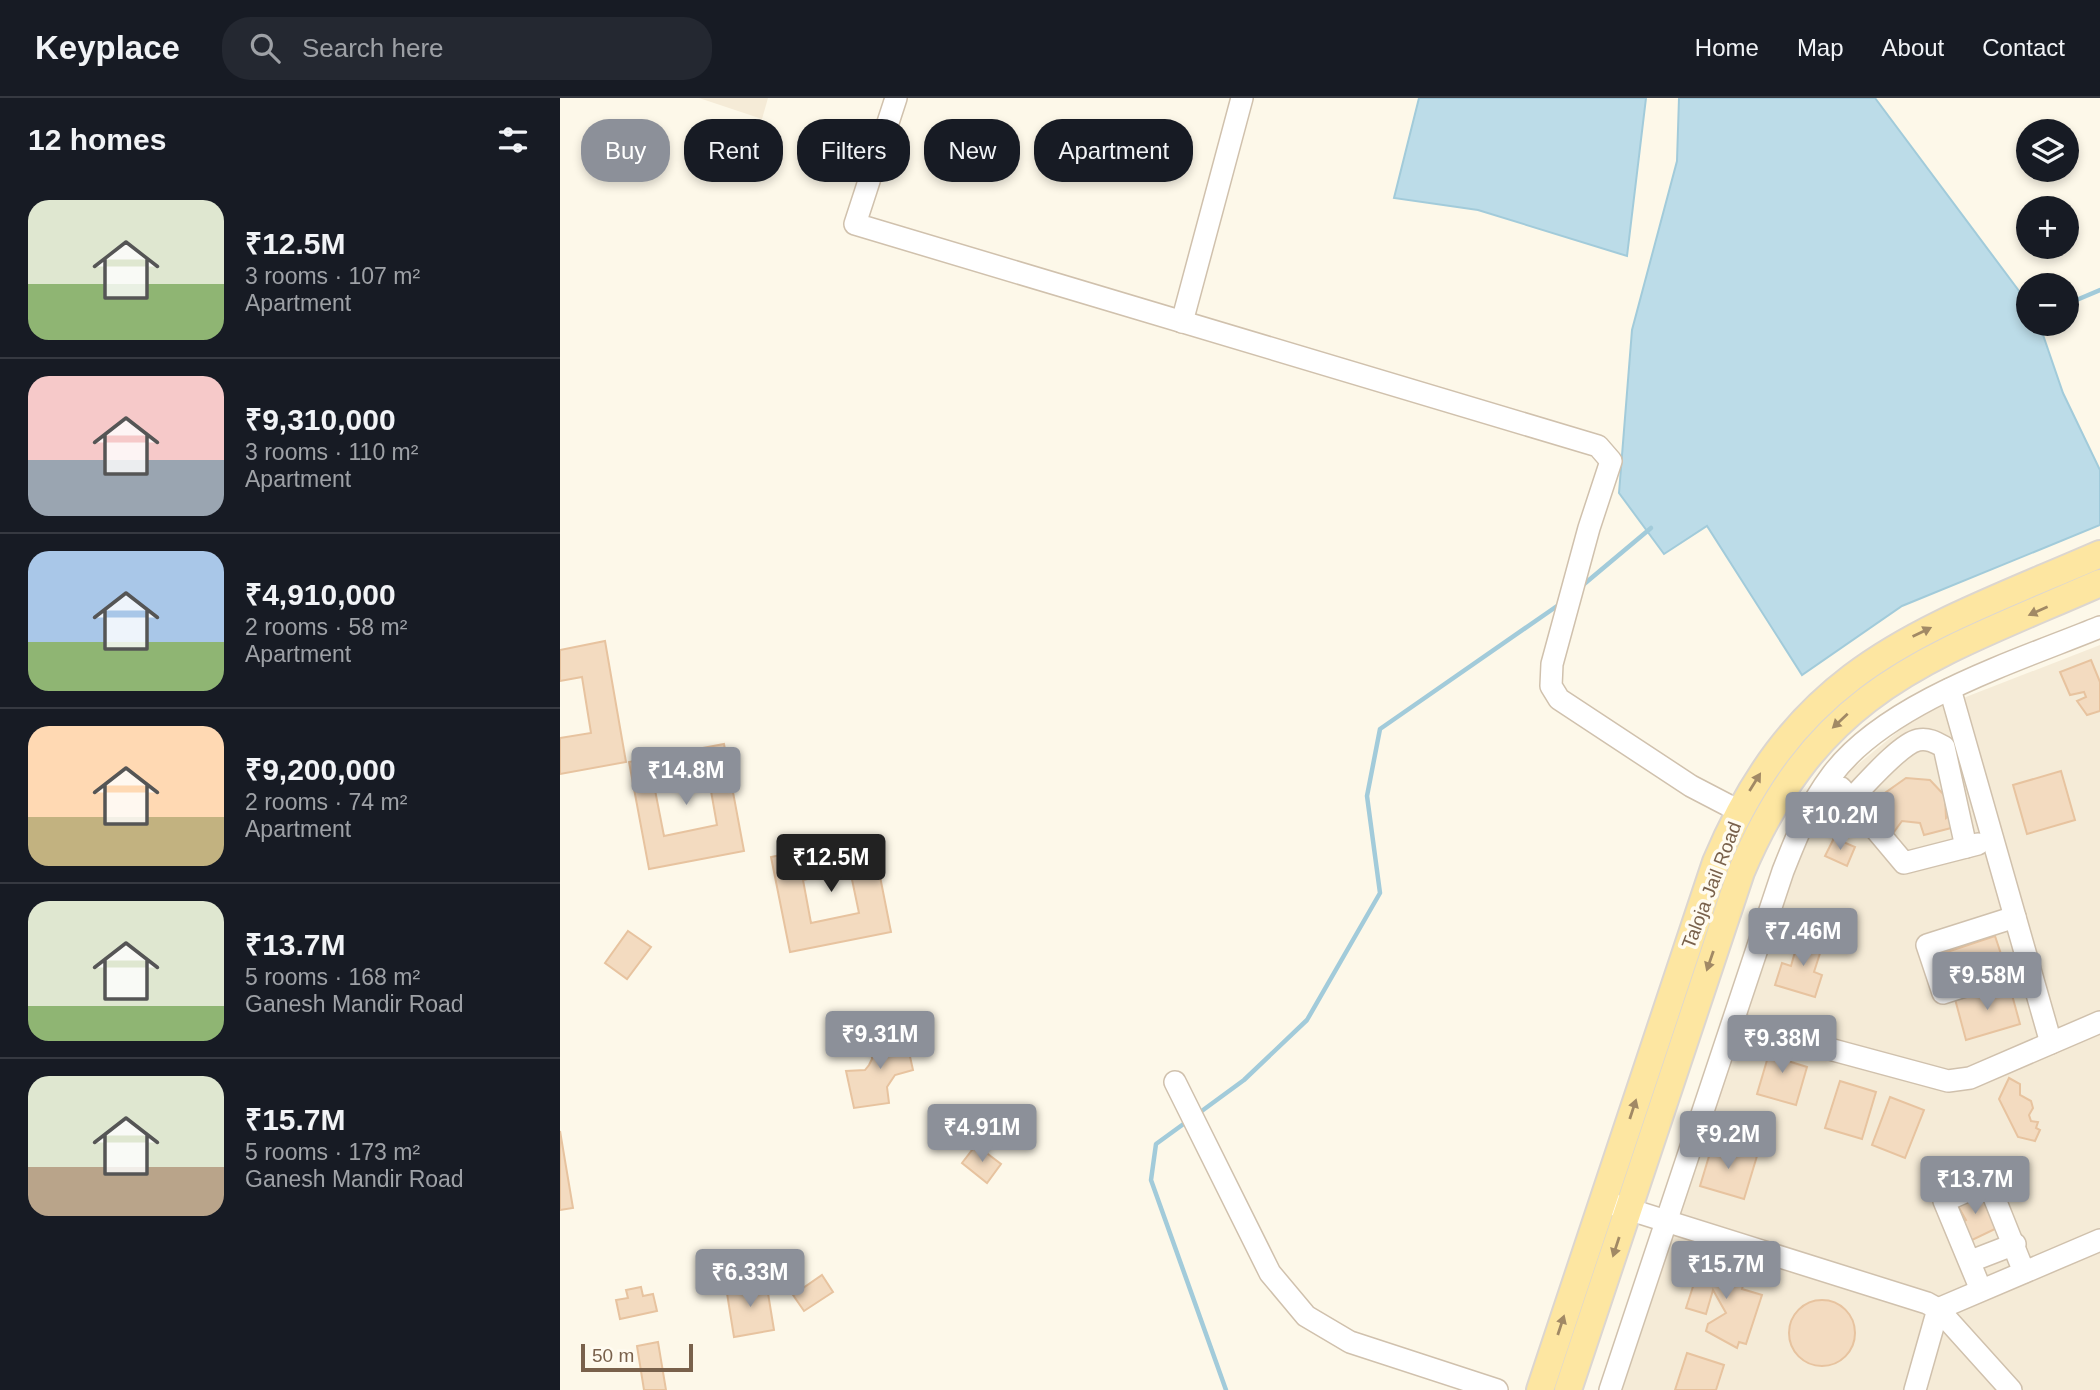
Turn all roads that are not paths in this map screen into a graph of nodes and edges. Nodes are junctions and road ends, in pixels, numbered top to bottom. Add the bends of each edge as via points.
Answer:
1 (896, 98) edge
2 (1242, 98) edge
3 (1182, 322) junction
4 (2100, 555) edge
5 (2100, 583) edge
6 (2100, 627) edge
7 (1950, 689) junction
8 (1830, 776) junction
9 (1851, 799) junction
10 (1739, 811) junction
11 (1992, 840) junction
12 (1966, 847) junction
13 (2010, 919) junction
14 (2024, 967) junction
15 (2100, 1022) edge
16 (1733, 1023) junction
17 (2051, 1043) junction
18 (1175, 1082) dead end
19 (1602, 1201) junction
20 (1628, 1209) junction
21 (1668, 1221) junction
22 (2100, 1240) edge
23 (2015, 1244) junction
24 (1971, 1262) junction
25 (2024, 1272) junction
26 (1982, 1290) junction
27 (1938, 1309) junction
28 (1497, 1390) edge
29 (1540, 1390) edge
30 (1568, 1390) edge
31 (1610, 1390) edge
32 (1915, 1390) edge
33 (2011, 1390) edge

1 - 3 street via 855,224
2 - 3 street
3 - 10 street via 1598,446 1611,461 1570,596 1552,664 1551,686 1559,699 1691,786
10 -> 4 main road, Taloja Jail Road via 1797,727 1827,696 1875,659 1962,613
5 -> 20 main road, Taloja Jail Road via 1914,666 1845,716 1789,780 1741,872
6 - 7 street
7 - 8 street via 1889,723
7 - 11 street
8 - 9 street
8 - 16 street via 1799,832
9 - 12 street via 1904,863
9 - 12 street via 1905,747 1916,740 1932,740 1944,747
19 -> 10 main road, Taloja Jail Road via 1716,862
11 - 12 street
11 - 13 street
13 - 14 street
13 - 14 street via 1927,945 1943,993
14 - 17 street
15 - 17 street
16 - 17 street via 1948,1081 1970,1078
16 - 21 street
18 - 28 street via 1270,1273 1306,1316 1350,1342
19 - 20 street
29 -> 19 main road, Taloja Jail Road
20 - 21 street
20 -> 30 main road, Taloja Jail Road
21 - 27 street
21 - 31 street
22 - 25 street
23 - 24 street
23 - 24 street via 1988,1182 1944,1200
23 - 25 street
24 - 26 street
25 - 26 street
26 - 27 street
27 - 32 street
27 - 33 street

